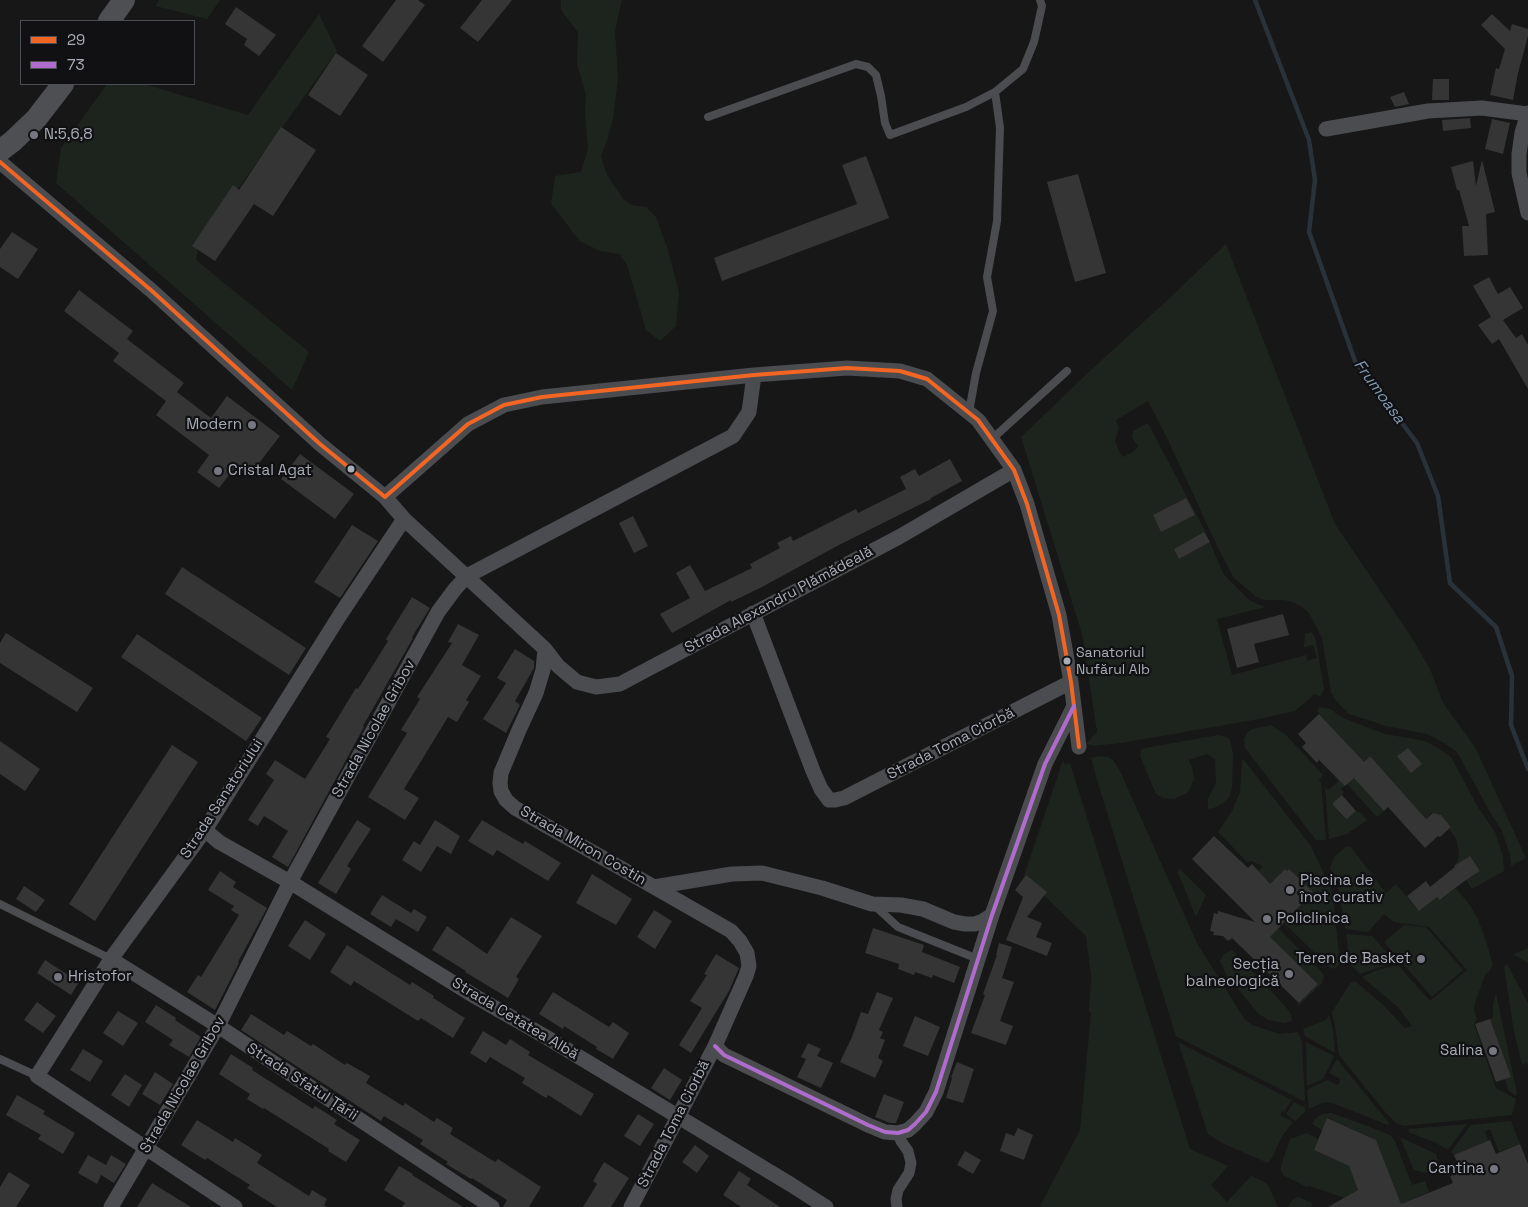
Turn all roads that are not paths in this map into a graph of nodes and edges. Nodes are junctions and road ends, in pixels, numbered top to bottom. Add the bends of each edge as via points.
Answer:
1 (124, 0) edge
2 (1040, 0) edge
3 (110, 20) edge
4 (62, 85) edge
5 (995, 92) junction
6 (1528, 114) edge
7 (708, 117) dead end
8 (1326, 129) dead end
9 (0, 151) edge
10 (0, 162) edge
11 (1526, 197) edge
12 (1528, 213) edge
13 (1067, 371) dead end
14 (754, 375) junction
15 (969, 412) junction
16 (992, 440) junction
17 (1014, 470) junction
18 (384, 497) junction
19 (404, 519) junction
20 (467, 576) junction
21 (753, 613) junction
22 (545, 650) junction
23 (1071, 682) junction
24 (1074, 706) junction
25 (1079, 747) dead end
26 (205, 830) junction
27 (290, 882) junction
28 (654, 887) junction
29 (0, 904) edge
30 (872, 904) junction
31 (992, 915) junction
32 (110, 959) junction
33 (978, 959) junction
34 (218, 1026) junction
35 (714, 1046) junction
36 (0, 1059) edge
37 (37, 1076) junction
38 (678, 1116) junction
39 (898, 1133) junction
40 (146, 1149) junction
41 (111, 1207) edge
42 (235, 1207) edge
43 (492, 1207) edge
44 (631, 1207) edge
45 (826, 1207) edge
46 (897, 1207) edge

1 - 3 main road
2 - 5 lane via 1042,6 1034,42 1023,69
4 - 9 main road via 36,119
5 - 7 lane via 966,107 890,135 876,74 868,67 856,64
5 - 15 lane via 1000,128 998,221 987,277 993,311
6 - 8 street via 1482,108 1428,111
6 - 11 street via 1519,154 1519,173
10 - 18 street, Strada Alexandru Plămădeală via 152,291 320,444
11 - 12 street
13 - 16 lane
14 - 15 street via 847,368 900,371 927,379
14 - 18 street via 542,396 504,405 468,424
14 - 20 street, Strada Nicolae Gribov via 749,412 733,436
15 - 16 street
16 - 17 street
17 - 21 street, Strada Alexandru Plămădeală via 899,537
17 - 23 street via 1060,615
18 - 19 street, Strada Alexandru Plămădeală
19 - 20 street, Strada Alexandru Plămădeală
19 - 26 street, Strada Sanatoriului
20 - 22 street, Strada Alexandru Plămădeală
20 - 27 street, Strada Nicolae Gribov via 438,612
21 - 22 street, Strada Alexandru Plămădeală via 620,684 596,687 577,682
21 - 23 street, Strada Toma Ciorbă via 813,771 829,800 844,798
22 - 28 street, Strada Miron Costin via 536,693 501,773 501,790 515,808
23 - 24 street
24 - 25 street
24 - 31 street via 1045,764
26 - 27 street, Strada Cetatea Albă via 219,842
26 - 32 street, Strada Sanatoriului
27 - 34 street, Strada Nicolae Gribov
27 - 38 street, Strada Cetatea Albă
28 - 30 street, Strada Miron Costin via 732,874 762,873
28 - 35 street, Strada Toma Ciorbă via 731,931 747,954 746,976
29 - 32 lane
30 - 31 street, Strada Miron Costin via 902,905 965,924 975,924
30 - 33 lane via 898,927
31 - 33 street
32 - 34 street, Strada Sfatul Țării
32 - 37 street, Strada Sanatoriului
33 - 39 street via 936,1092 916,1124
34 - 40 street, Strada Nicolae Gribov
34 - 43 street, Strada Sfatul Țării
35 - 38 street, Strada Toma Ciorbă
35 - 39 street via 724,1055 868,1125
36 - 37 lane
37 - 40 street
38 - 44 street, Strada Toma Ciorbă
38 - 45 street, Strada Cetatea Albă
39 - 46 street via 911,1163 909,1173 898,1190
40 - 41 street, Strada Nicolae Gribov
40 - 42 street

